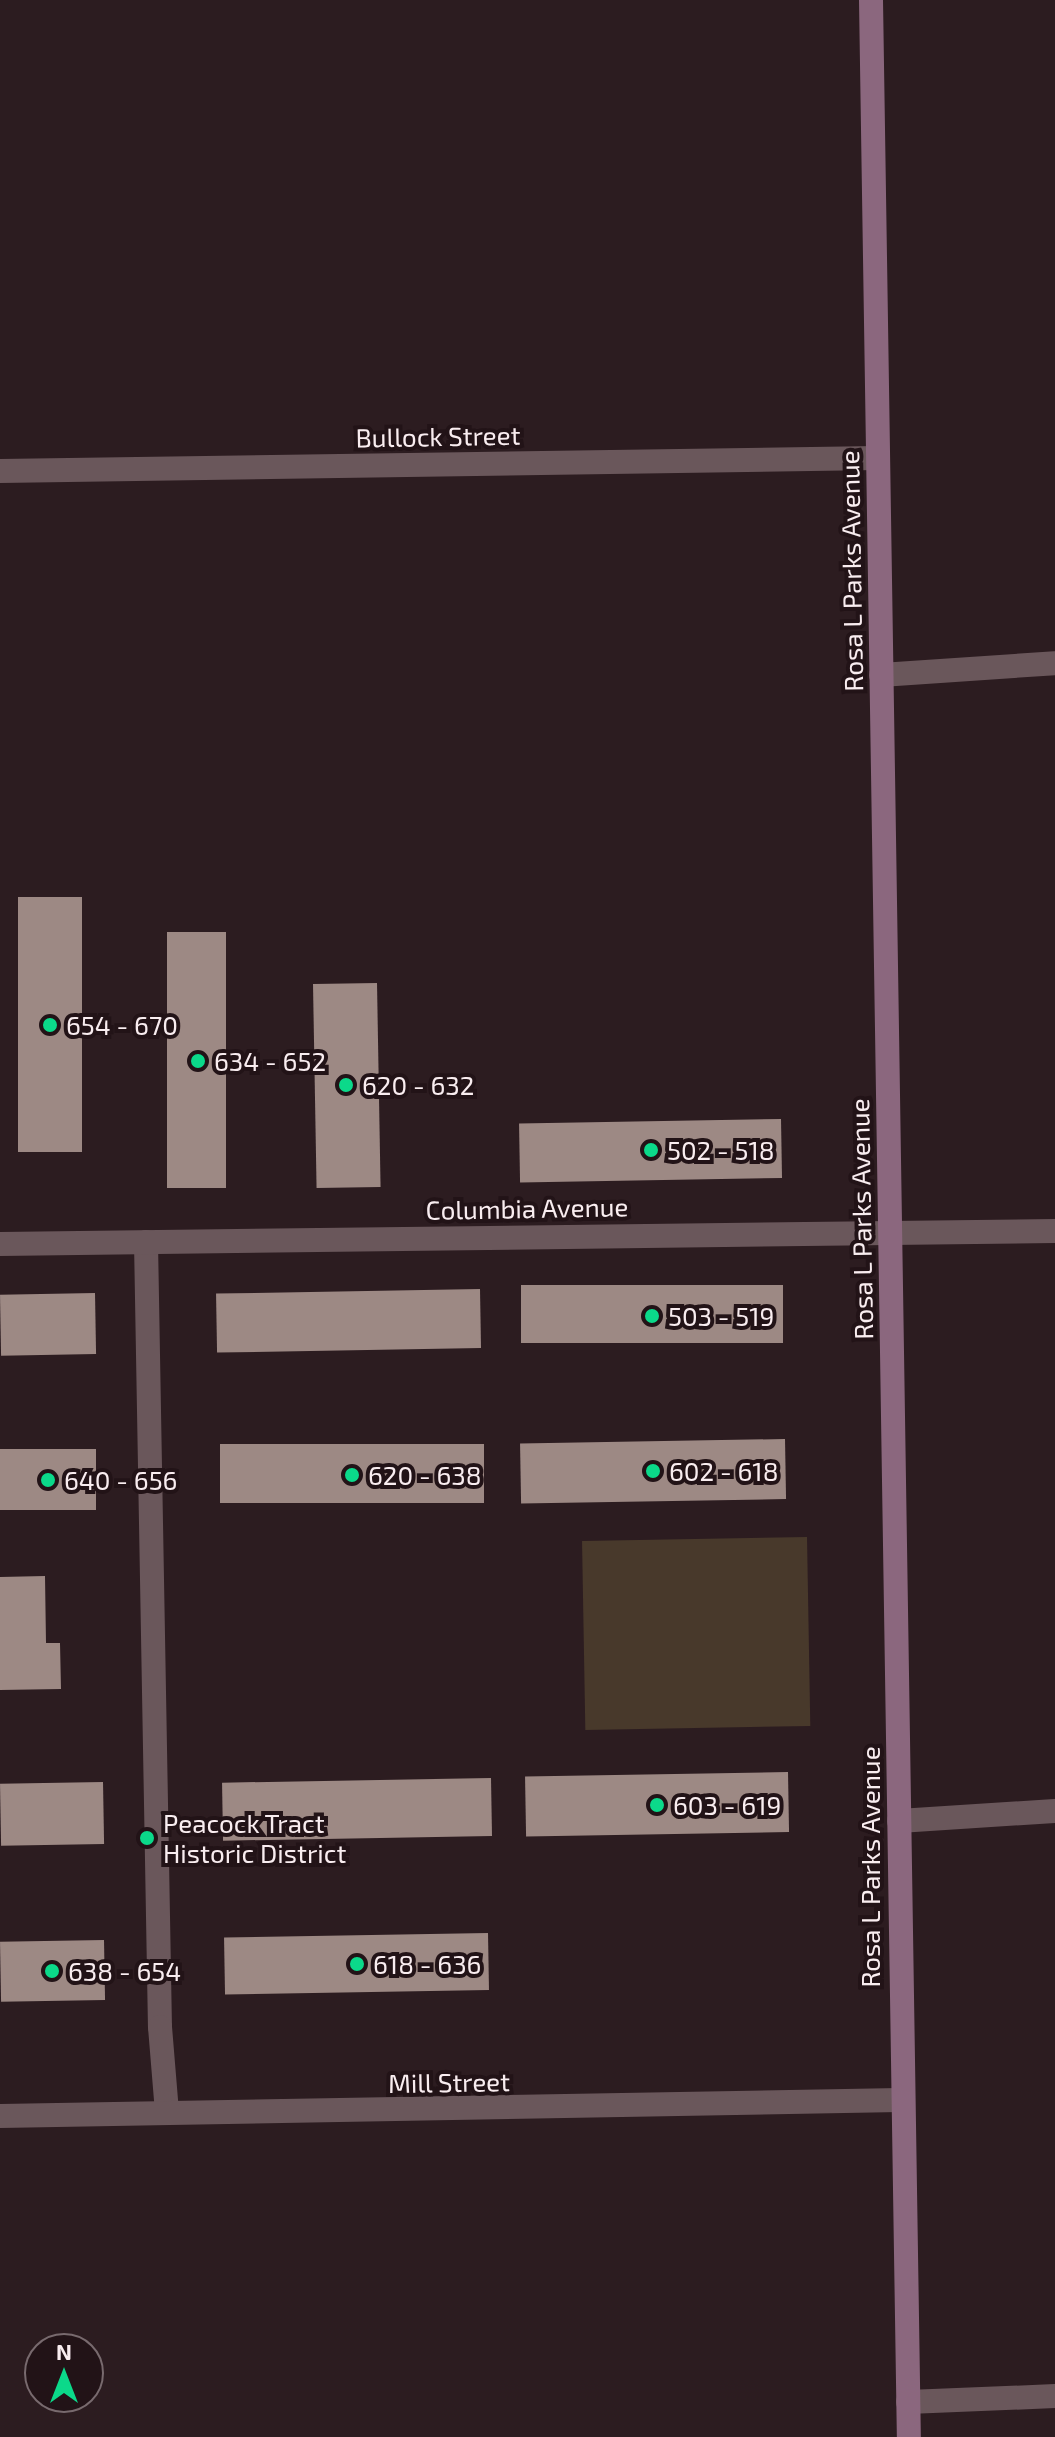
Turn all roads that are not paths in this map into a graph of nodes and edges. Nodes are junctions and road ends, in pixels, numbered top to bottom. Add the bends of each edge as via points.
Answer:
1 (871, 0) edge
2 (877, 458) junction
3 (0, 471) edge
4 (1055, 663) edge
5 (881, 675) junction
6 (1055, 1231) edge
7 (890, 1234) junction
8 (146, 1242) junction
9 (0, 1244) edge
10 (1055, 1811) edge
11 (899, 1821) junction
12 (900, 2100) junction
13 (167, 2113) junction
14 (0, 2116) edge
15 (1055, 2396) edge
16 (908, 2402) junction
17 (909, 2437) edge

1 - 2 street, Rosa L Parks Avenue
2 - 3 street, Bullock Street
2 - 5 street, Rosa L Parks Avenue
4 - 5 street
5 - 7 street, Rosa L Parks Avenue
6 - 7 street, Columbia Avenue
7 - 8 street, Columbia Avenue
7 - 11 street, Rosa L Parks Avenue
8 - 9 street, Columbia Avenue
8 - 13 street via 160,2027
10 - 11 street
11 - 12 street, Rosa L Parks Avenue
12 - 13 street, Mill Street
12 - 16 street, Rosa L Parks Avenue
13 - 14 street, Mill Street
15 - 16 street
16 - 17 street, Rosa L Parks Avenue

